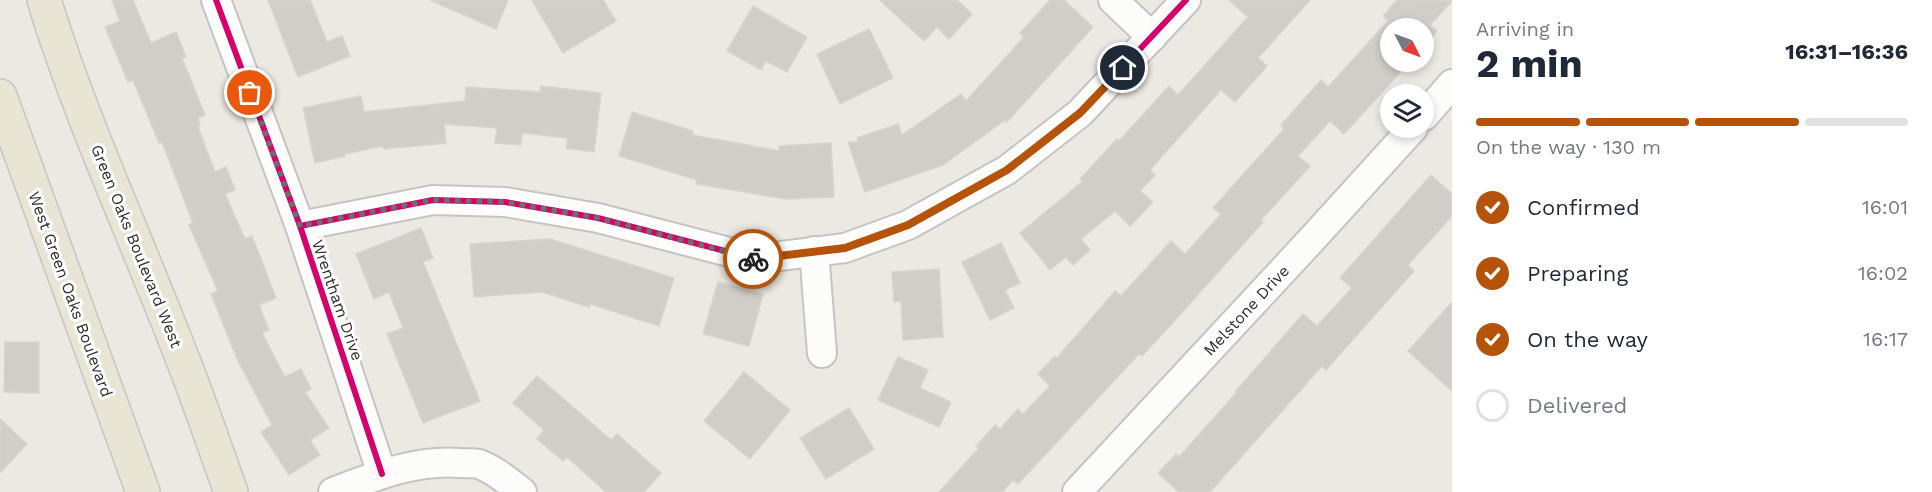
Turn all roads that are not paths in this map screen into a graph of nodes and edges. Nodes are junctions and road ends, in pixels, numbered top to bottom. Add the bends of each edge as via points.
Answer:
1 (44, 0) edge
2 (216, 0) edge
3 (1113, 0) edge
4 (1186, 0) edge
5 (1152, 37) junction
6 (1452, 84) edge
7 (0, 96) edge
8 (1434, 105) edge
9 (1404, 138) edge
10 (300, 226) junction
11 (814, 251) junction
12 (822, 353) dead end
13 (382, 474) junction
14 (143, 492) edge
15 (231, 492) edge
16 (333, 492) edge
17 (522, 492) edge
18 (1077, 492) edge

1 - 15 main road, Green Oaks Boulevard West via 99,156 183,359
2 - 10 street, Wrentham Drive
3 - 5 street
4 - 5 street
5 - 11 street via 1080,113 1007,170 908,225 845,248
6 - 8 street
7 - 14 main road, West Green Oaks Boulevard
9 - 18 street, Melstone Drive
10 - 11 street via 433,200 504,202 598,218 756,259
10 - 13 street, Wrentham Drive
11 - 12 street
13 - 16 street
13 - 17 street via 427,464 477,464

